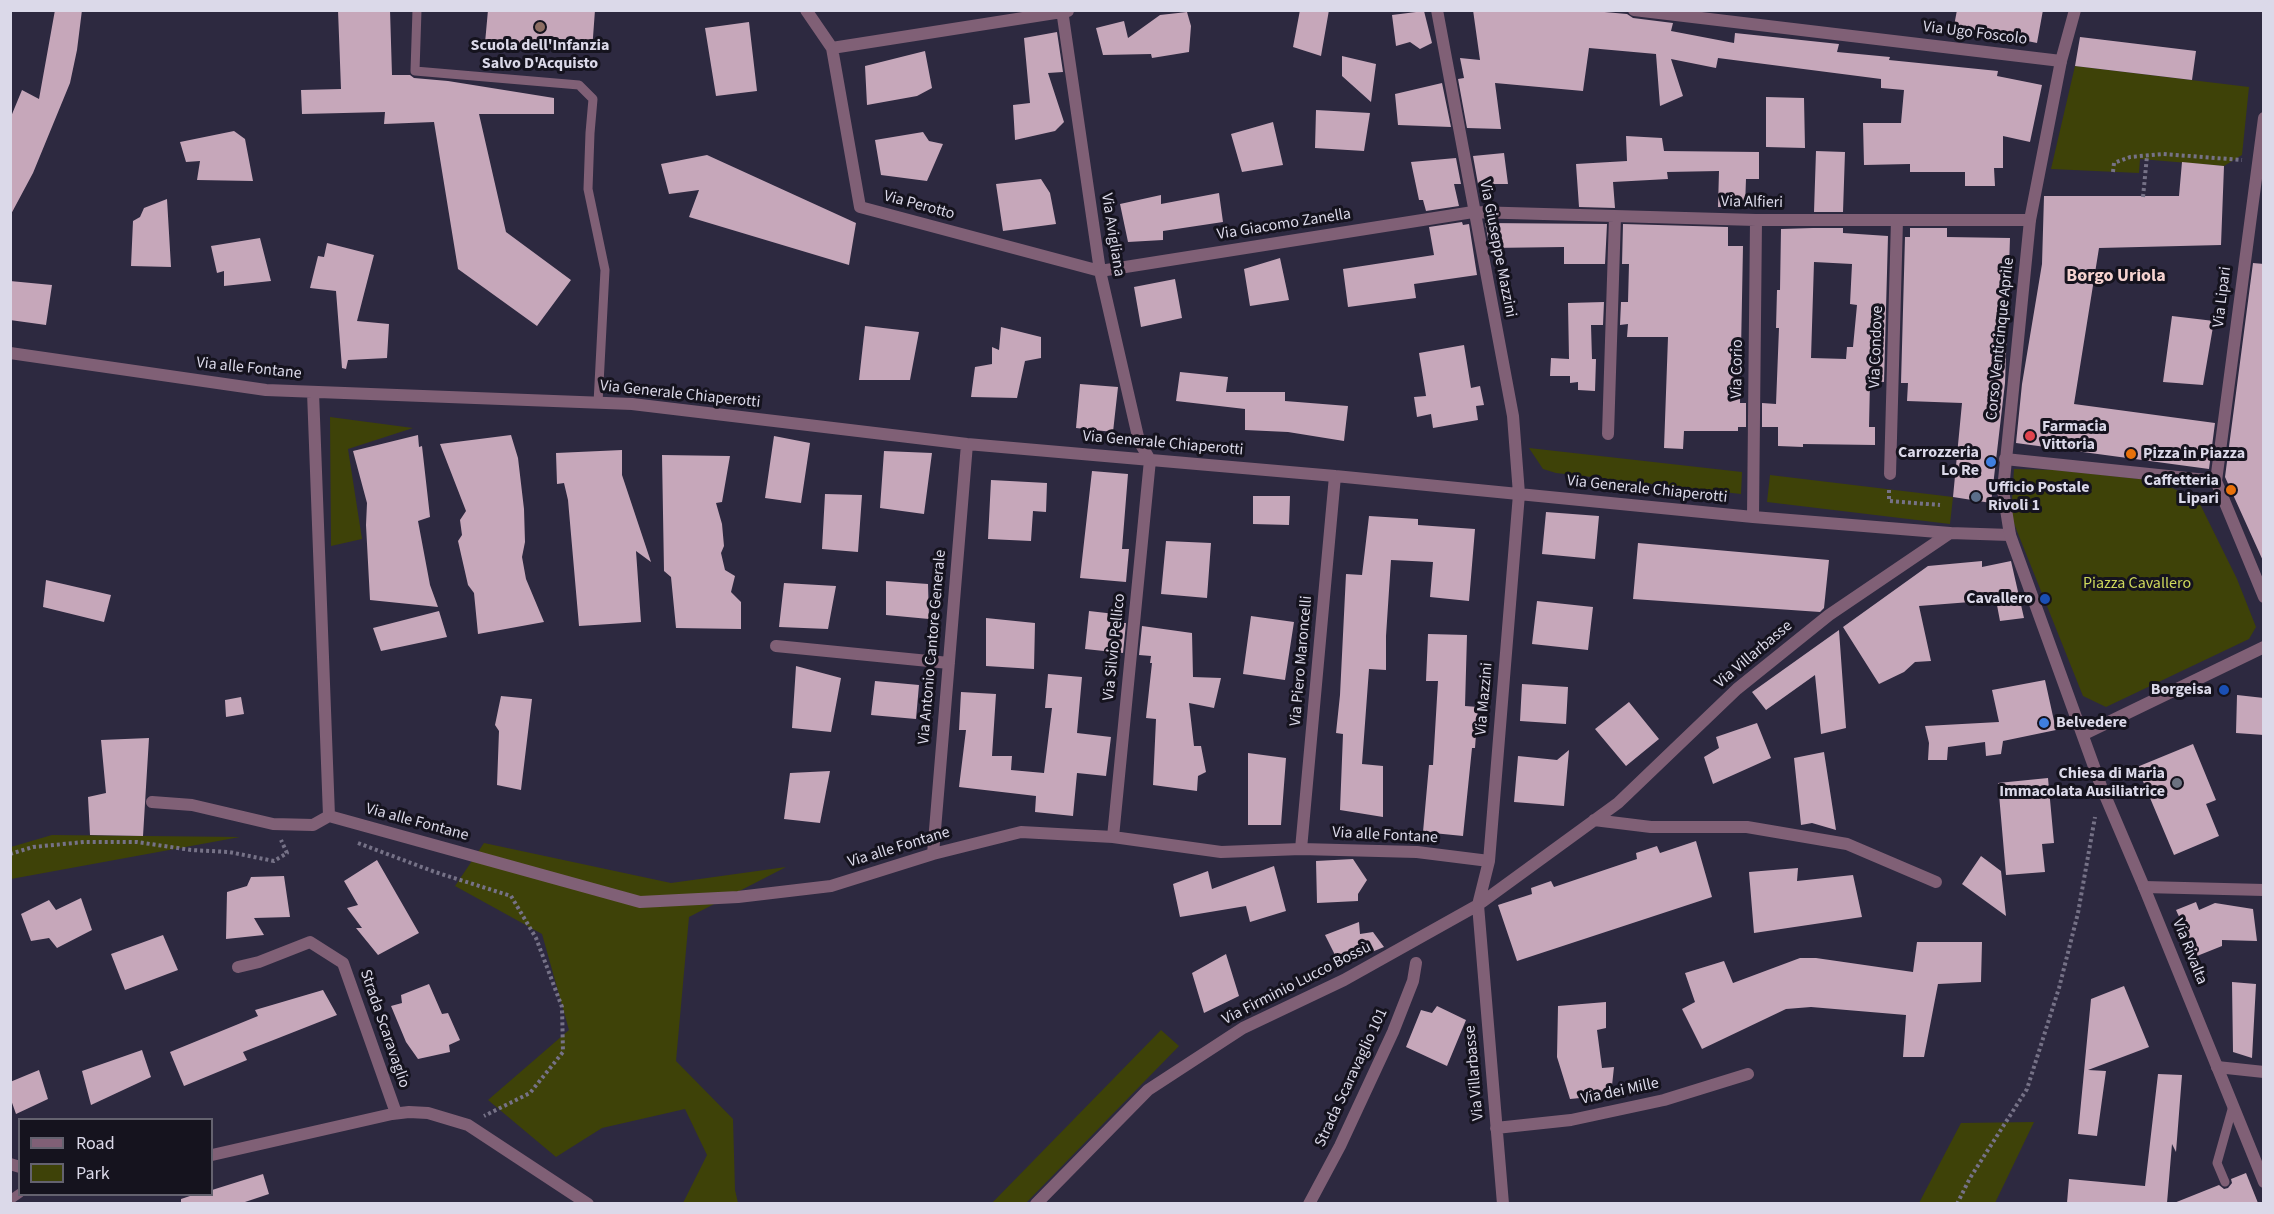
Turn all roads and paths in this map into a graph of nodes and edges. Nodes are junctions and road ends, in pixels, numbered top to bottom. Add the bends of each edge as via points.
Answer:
1 (417, 10) edge
2 (806, 10) edge
3 (1437, 10) edge
4 (1634, 10) edge
5 (2075, 10) edge
6 (1065, 11) edge
7 (832, 48) junction
8 (2061, 61) junction
9 (2264, 118) edge
10 (2147, 156) junction
11 (2248, 160) dead end
12 (2113, 172) dead end
13 (2143, 197) dead end
14 (1473, 212) junction
15 (1615, 217) junction
16 (1756, 220) junction
17 (1897, 220) junction
18 (2030, 220) junction
19 (1100, 271) junction
20 (10, 353) edge
21 (313, 392) junction
22 (598, 403) junction
23 (1608, 434) dead end
24 (967, 444) junction
25 (2005, 459) junction
26 (1150, 460) junction
27 (1890, 474) joint
28 (1335, 476) junction
29 (2216, 481) junction
30 (1518, 494) junction
31 (1940, 505) dead end
32 (1752, 518) junction
33 (1950, 533) junction
34 (2010, 535) junction
35 (2264, 597) edge
36 (776, 646) dead end
37 (2264, 647) edge
38 (948, 663) junction
39 (2084, 734) junction
40 (2101, 786) junction
41 (152, 802) dead end
42 (329, 816) junction
43 (1594, 820) junction
44 (293, 825) junction
45 (1113, 837) junction
46 (353, 842) dead end
47 (1301, 849) junction
48 (10, 854) edge
49 (933, 854) junction
50 (1489, 861) junction
51 (1936, 882) dead end
52 (2144, 887) junction
53 (2264, 890) edge
54 (1478, 904) junction
55 (1416, 963) dead end
56 (238, 968) dead end
57 (2217, 1067) junction
58 (2264, 1072) edge
59 (1748, 1074) dead end
60 (2233, 1106) junction
61 (396, 1113) junction
62 (468, 1125) junction
63 (1496, 1128) junction
64 (213, 1155) edge
65 (2225, 1182) dead end
66 (2264, 1182) edge
67 (588, 1203) edge
68 (1036, 1203) edge
69 (1309, 1203) edge
70 (1503, 1203) edge
71 (1957, 1203) edge

1 - 22 lane via 415,71 579,85 593,99 588,189 605,270
2 - 7 street, Via Perotto
3 - 14 street, Via Giuseppe Mazzini
4 - 8 street, Via Ugo Foscolo
5 - 8 street, Corso Venticinque Aprile
6 - 7 street
6 - 19 street, Via Avigliana
7 - 19 street, Via Perotto via 860,207
8 - 18 street, Corso Venticinque Aprile
9 - 29 street, Via Lipari
10 - 11 path
10 - 12 path via 2114,163
10 - 13 path
14 - 15 street, Via Alfieri
14 - 19 street, Via Giacomo Zanella
14 - 30 street, Via Giuseppe Mazzini via 1513,416
15 - 16 street, Via Alfieri
15 - 23 street
16 - 17 street, Via Alfieri
16 - 32 street, Via Corio
17 - 18 street, Via Alfieri
17 - 27 street, Via Condove
18 - 25 street, Corso Venticinque Aprile
19 - 26 street, Via Avigliana via 1139,441
20 - 21 street, Via alle Fontane via 266,390
21 - 22 street, Via Generale Chiaperotti
21 - 42 street, Via alle Fontane
22 - 24 street, Via Generale Chiaperotti
24 - 26 street, Via Generale Chiaperotti
24 - 38 street, Via Antonio Cantore Generale
25 - 29 street
25 - 34 street, Corso Venticinque Aprile via 2002,490
26 - 28 street, Via Generale Chiaperotti
26 - 45 street, Via Silvio Pellico
27 - 31 path via 1889,501
28 - 30 street, Via Generale Chiaperotti
28 - 47 street, Via Piero Maroncelli
29 - 35 street
30 - 32 street, Via Generale Chiaperotti
30 - 50 street, Via Mazzini
32 - 33 street, Via Generale Chiaperotti
33 - 34 street, Via Generale Chiaperotti
33 - 43 street, Via Villarbasse via 1829,615 1737,689 1618,803
34 - 39 street, Corso Venticinque Aprile
36 - 38 street
37 - 39 street
38 - 49 street, Via Antonio Cantore Generale
39 - 40 street, Via Rivalta
40 - 52 street, Via Rivalta
40 - 71 path via 2060,988 2027,1089
41 - 44 street via 192,805
42 - 44 street via 313,825
42 - 49 street, Via alle Fontane via 640,902 738,897 831,886
43 - 51 street via 1651,827 1747,827 1847,844
43 - 54 street, Via Villarbasse
44 - 48 path via 279,836 287,853 274,861 137,842 33,846
45 - 47 street, Via alle Fontane via 1221,852
45 - 49 street, Via alle Fontane via 1021,832
46 - 62 path via 511,897 536,938 562,1007 563,1052 530,1093
47 - 50 street, Via alle Fontane via 1417,852
50 - 54 street, Via Mazzini
52 - 53 street
52 - 57 street, Via Rivalta
54 - 63 street, Via Villarbasse
54 - 68 street, Via Firminio Lucco Bossù via 1344,980 1243,1028 1148,1090
55 - 69 street, Strada Scaravaglio 101 via 1393,1032 1341,1146
56 - 61 street, Strada Scaravaglio via 310,942 343,963
57 - 58 street
57 - 60 street, Via Rivalta
59 - 63 street, Via dei Mille via 1664,1100 1571,1120
60 - 65 lane via 2217,1162
60 - 66 street, Via Rivalta
61 - 62 street, Strada Scaravaglio via 428,1113
61 - 64 street, Strada Scaravaglio
62 - 67 street, Strada Scaravaglio
63 - 70 street, Via Villarbasse

